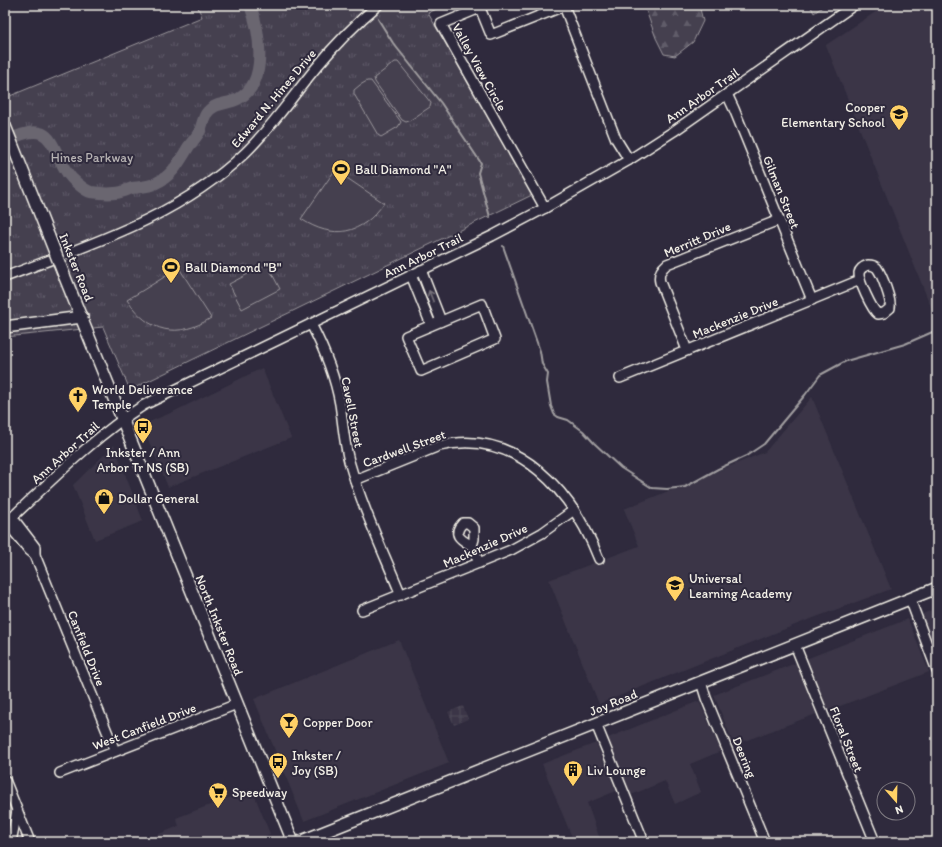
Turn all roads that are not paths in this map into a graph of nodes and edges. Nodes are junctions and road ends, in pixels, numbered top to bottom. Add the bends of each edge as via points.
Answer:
1 (378, 5) edge
2 (854, 5) edge
3 (726, 94) junction
4 (5, 126) edge
5 (629, 160) junction
6 (545, 208) junction
7 (779, 220) junction
8 (421, 270) junction
9 (411, 275) junction
10 (5, 277) edge
11 (860, 280) junction
12 (812, 300) junction
13 (82, 317) junction
14 (441, 321) junction
15 (311, 324) junction
16 (431, 325) junction
17 (5, 327) edge
18 (687, 350) junction
19 (620, 378) dead end
20 (122, 419) junction
21 (355, 480) junction
22 (574, 510) junction
23 (8, 521) edge
24 (472, 546) dead end
25 (600, 559) dead end
26 (479, 563) junction
27 (937, 588) edge
28 (400, 595) junction
29 (910, 599) junction
30 (362, 610) dead end
31 (795, 645) junction
32 (937, 671) edge
33 (701, 682) junction
34 (237, 704) junction
35 (596, 724) junction
36 (115, 751) junction
37 (60, 773) dead end
38 (5, 780) edge
39 (17, 809) junction
40 (11, 842) edge
41 (30, 842) edge
42 (293, 842) edge
43 (299, 842) edge
44 (644, 842) edge
45 (765, 842) edge
46 (875, 842) edge

1 - 10 street, Edward N. Hines Drive via 340,40 252,146 209,184 148,220
2 - 3 street, Ann Arbor Trail
3 - 5 street, Ann Arbor Trail
3 - 7 street, Gilman Street
4 - 13 main road, Inkster Road, bridge
5 - 6 street, Ann Arbor Trail
5 - 6 street, Valley View Circle via 616,139 564,6 491,35 480,8 441,24
6 - 8 street, Ann Arbor Trail
7 - 12 street, Gilman Street
7 - 18 street, Merritt Drive via 667,264 661,269 660,282
8 - 9 street, Ann Arbor Trail
14 -> 8 street
9 - 15 street, Ann Arbor Trail
9 - 16 street
11 - 11 street via 859,273 865,266 872,265 876,268 891,301 888,312 881,314 874,311
11 - 12 street, Mackenzie Drive
12 - 18 street, Mackenzie Drive
13 - 17 main road
13 - 20 main road, Inkster Road
14 - 16 street
14 - 16 street via 482,304 495,339 420,371 406,336
15 - 20 street, Ann Arbor Trail via 144,405
15 - 21 street, Cavell Street via 334,378 346,447
18 - 19 street, Mackenzie Drive
20 - 23 street, Ann Arbor Trail
20 - 34 main road, North Inkster Road
21 - 22 street, Cardwell Street via 439,446 462,442 479,443 506,450 530,463 555,486
21 - 28 street, Cavell Street
22 - 25 street, Cardwell Street via 589,534
22 - 26 street, Mackenzie Drive via 531,540
23 - 36 street, Canfield Drive via 35,555
24 - 26 street
26 - 28 street, Mackenzie Drive
27 - 29 main road, Joy Road
28 - 30 street, Mackenzie Drive
29 - 31 main road, Joy Road
29 - 32 street
31 - 33 main road, Joy Road
31 - 46 street, Floral Street
33 - 35 main road, Joy Road
33 - 45 street, Deering
34 - 36 street, West Canfield Drive
34 - 42 main road, North Inkster Road
35 - 43 main road, Joy Road
35 - 44 street
36 - 37 street, West Canfield Drive
38 - 39 street
39 - 40 street
39 - 41 street

